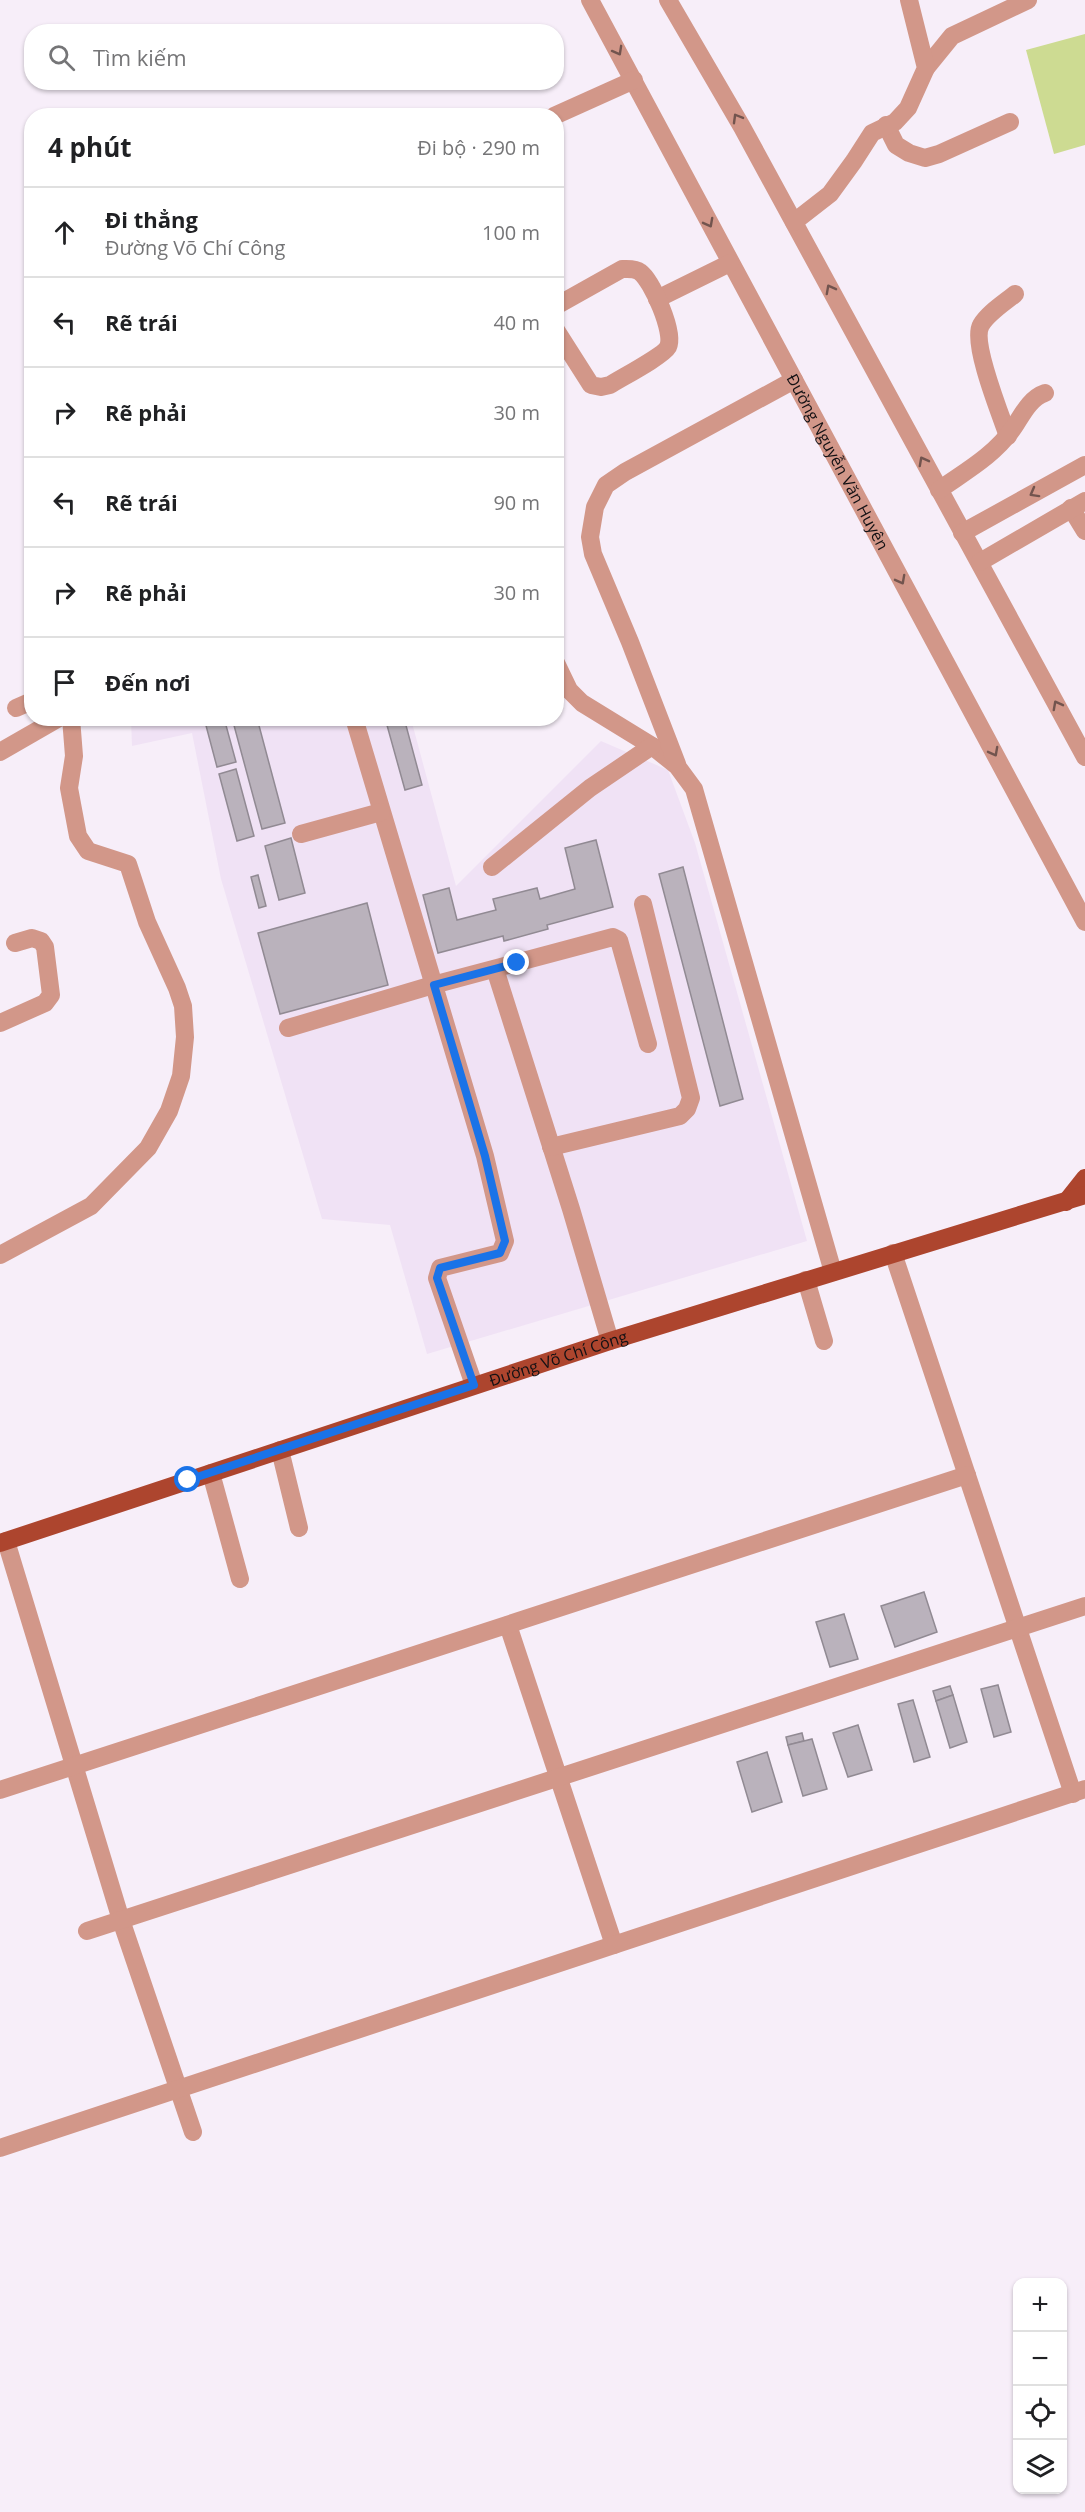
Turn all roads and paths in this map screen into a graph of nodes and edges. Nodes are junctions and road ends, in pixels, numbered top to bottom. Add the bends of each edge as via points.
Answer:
1 (590, 0) edge
2 (668, 0) edge
3 (909, 0) edge
4 (1028, 0) edge
5 (926, 68) junction
6 (634, 80) junction
7 (564, 112) edge
8 (1010, 122) dead end
9 (886, 126) junction
10 (794, 222) junction
11 (730, 263) junction
12 (1015, 294) dead end
13 (657, 299) junction
14 (564, 302) edge
15 (564, 343) edge
16 (794, 380) junction
17 (1045, 393) dead end
18 (1008, 436) junction
19 (1085, 465) edge
20 (939, 490) junction
21 (1078, 505) edge
22 (1085, 531) edge
23 (962, 533) junction
24 (980, 562) junction
25 (564, 680) edge
26 (45, 726) edge
27 (72, 726) edge
28 (356, 726) edge
29 (652, 746) junction
30 (0, 752) edge
31 (1085, 757) edge
32 (677, 766) junction
33 (381, 812) junction
34 (302, 834) dead end
35 (492, 867) dead end
36 (643, 904) dead end
37 (1085, 922) edge
38 (15, 943) dead end
39 (495, 969) junction
40 (434, 985) junction
41 (0, 1023) edge
42 (288, 1028) dead end
43 (648, 1044) dead end
44 (551, 1147) junction
45 (1085, 1178) edge
46 (1085, 1195) edge
47 (1066, 1202) junction
48 (893, 1253) junction
49 (0, 1255) edge
50 (833, 1272) junction
51 (806, 1280) junction
52 (610, 1341) junction
53 (824, 1341) dead end
54 (474, 1385) junction
55 (280, 1450) junction
56 (211, 1473) junction
57 (967, 1475) junction
58 (299, 1528) dead end
59 (3, 1542) edge
60 (240, 1579) dead end
61 (1085, 1606) edge
62 (508, 1625) junction
63 (1017, 1629) junction
64 (74, 1764) junction
65 (559, 1778) junction
66 (0, 1790) edge
67 (1079, 1792) edge
68 (121, 1920) junction
69 (87, 1931) dead end
70 (614, 1945) junction
71 (179, 2089) junction
72 (193, 2132) dead end
73 (0, 2148) edge

1 -> 6 street, Đường Nguyễn Văn Huyên
10 -> 2 street
3 - 5 street
4 - 5 street via 952,36
5 - 9 street via 908,108
6 - 7 street
6 -> 11 street, Đường Nguyễn Văn Huyên
8 - 9 street via 925,158 896,145
9 - 10 street via 872,133 830,194
20 -> 10 street
11 - 13 street
11 - 16 street, Đường Nguyễn Văn Huyên
12 - 18 street via 985,319 978,333
13 - 14 street via 640,272 622,269
13 - 15 street via 670,327 667,350 610,385 591,385
16 - 32 street via 625,472 606,485 595,507 590,537 592,554
16 -> 37 street, Đường Nguyễn Văn Huyên
17 - 18 street via 1030,404
18 - 20 street via 985,459
19 -> 23 street
20 - 23 street
21 - 22 street
21 - 24 street
23 - 24 street
31 -> 24 street
25 - 29 street via 582,703
26 - 30 street
27 - 49 street via 74,756 69,788 78,836 88,851 128,864 147,922 183,1006 181,1076 169,1111 148,1148 114,1184 91,1206
28 - 33 street
29 - 32 street
29 - 35 street via 597,783
32 - 50 street via 694,789
33 - 34 street
33 - 40 street
36 - 44 street via 691,1098 687,1109 680,1116
38 - 41 street via 32,938 41,941 51,995 45,1003
39 - 40 street
39 - 43 street via 613,937 619,940
39 - 44 street
40 - 42 street
40 - 54 street via 485,1156 505,1241 500,1253 440,1268 437,1273
44 - 52 street
45 - 47 main road
46 - 47 main road, Đường Võ Chí Công
47 - 48 main road, Đường Võ Chí Công
48 - 50 main road, Đường Võ Chí Công
48 - 57 street
50 - 51 main road, Đường Võ Chí Công
51 - 52 main road, Đường Võ Chí Công
51 - 53 street
52 - 54 main road, Đường Võ Chí Công
54 - 55 main road, Đường Võ Chí Công
55 - 56 main road, Đường Võ Chí Công
55 - 58 street
56 - 59 main road, Đường Võ Chí Công
56 - 60 street
57 - 62 street
57 - 63 street
59 - 64 street
61 - 63 street
62 - 64 street
62 - 65 street
63 - 65 street
63 - 67 street
64 - 66 street
64 - 68 street
65 - 68 street
65 - 70 street
67 - 70 street
68 - 69 street
68 - 71 street
70 - 71 street
71 - 72 street
71 - 73 street

